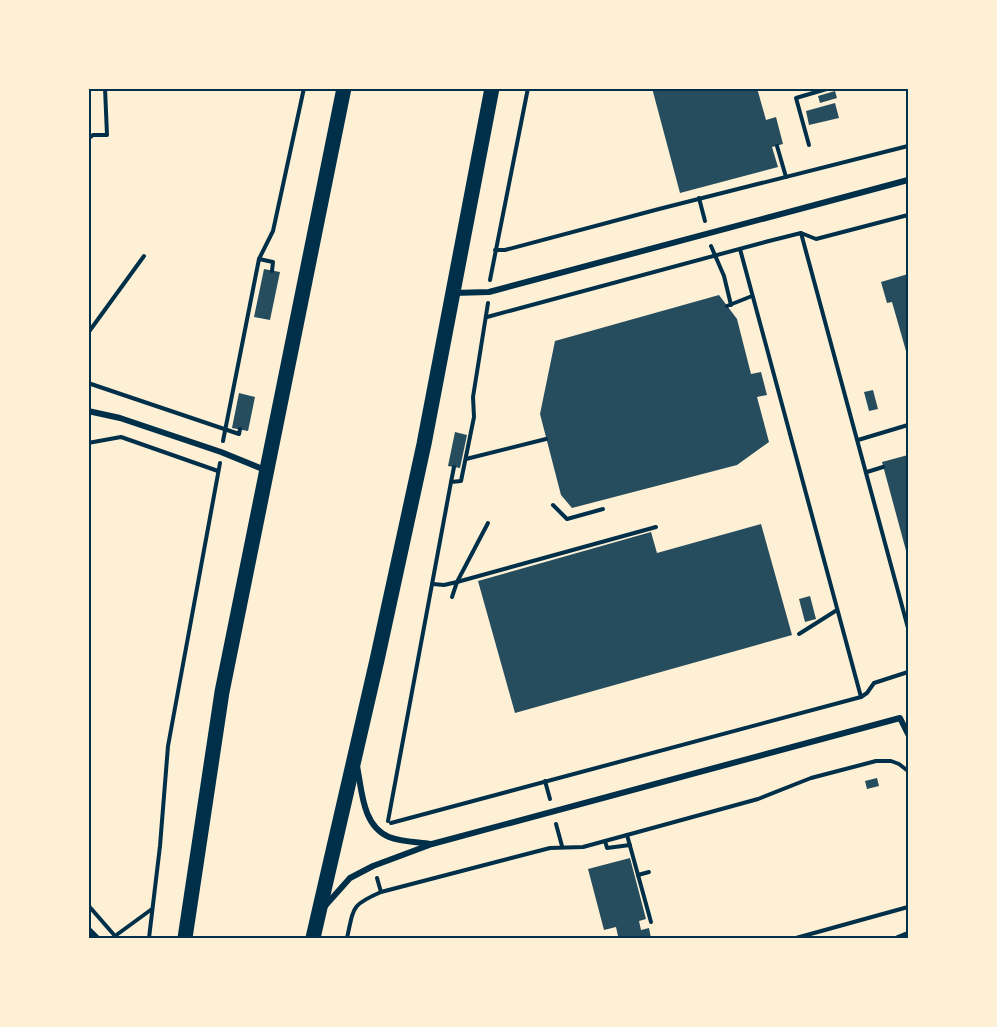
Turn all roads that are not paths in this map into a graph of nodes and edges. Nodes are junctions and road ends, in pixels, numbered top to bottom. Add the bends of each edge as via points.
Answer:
1 (344, 88) edge
2 (492, 88) edge
3 (909, 180) edge
4 (453, 293) junction
5 (88, 411) edge
6 (266, 470) junction
7 (909, 734) edge
8 (355, 756) junction
9 (432, 844) junction
10 (317, 915) junction
11 (88, 929) edge
12 (909, 934) edge
13 (98, 939) edge
14 (185, 939) edge
15 (312, 939) edge
16 (897, 939) edge

1 - 6 main road
2 - 4 main road
3 - 4 street via 489,292
4 - 8 main road
5 - 6 street via 120,418
6 - 14 main road via 222,692
7 - 9 street via 900,718
8 - 9 street via 366,811 373,825 390,838
8 - 10 main road
9 - 10 street via 350,878
10 - 15 main road
11 - 13 street
12 - 16 street

